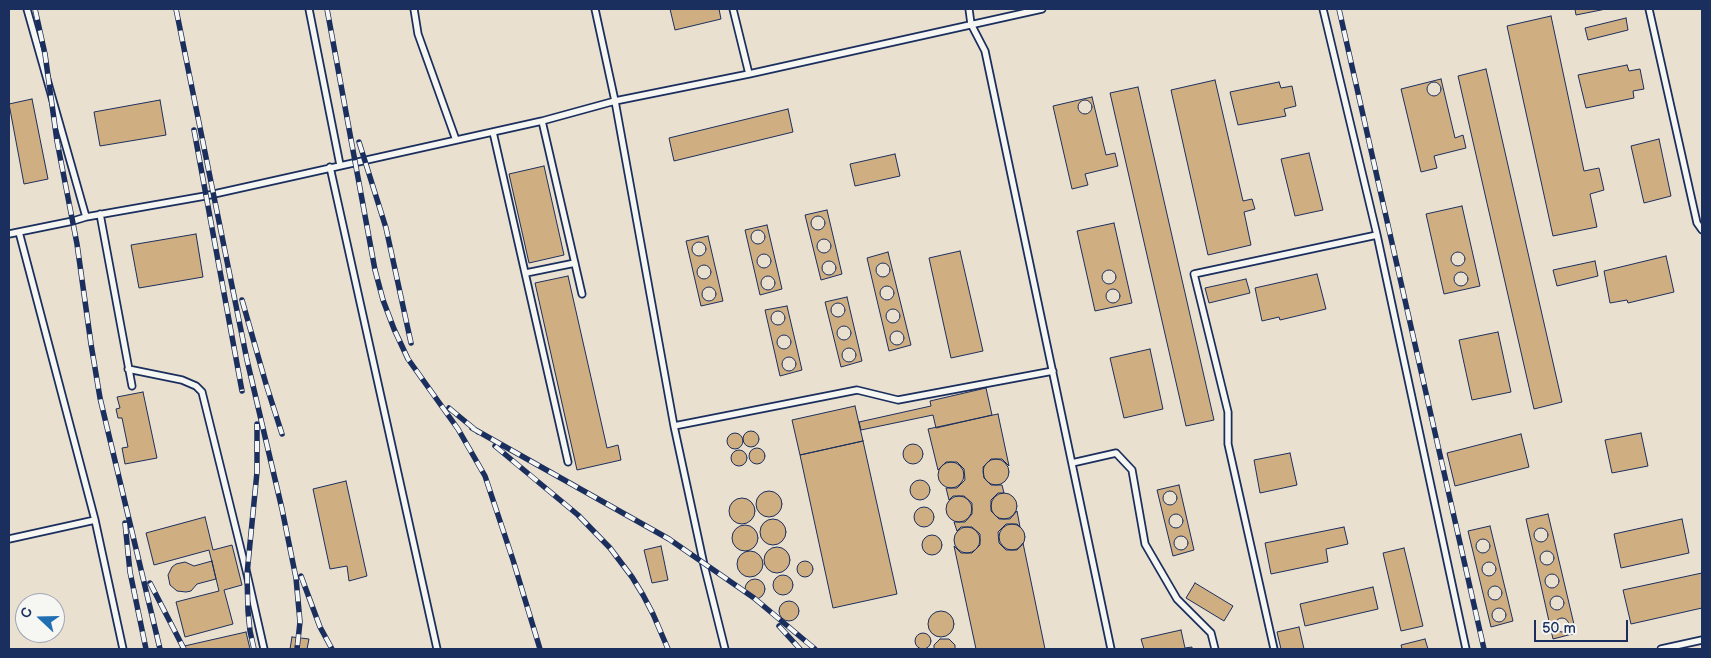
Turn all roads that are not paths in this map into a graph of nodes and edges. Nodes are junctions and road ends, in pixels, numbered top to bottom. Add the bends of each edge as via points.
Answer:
1 (27, 9) edge
2 (309, 9) edge
3 (414, 9) edge
4 (595, 9) edge
5 (733, 9) edge
6 (969, 9) edge
7 (1042, 9) edge
8 (1323, 9) edge
9 (1649, 9) edge
10 (972, 24) junction
11 (749, 74) junction
12 (615, 101) junction
13 (542, 121) junction
14 (493, 132) junction
15 (456, 140) junction
16 (340, 165) junction
17 (330, 167) junction
18 (100, 214) junction
19 (86, 217) junction
20 (1702, 230) edge
21 (19, 232) junction
22 (9, 234) edge
23 (1377, 235) junction
24 (575, 263) junction
25 (526, 273) junction
26 (582, 294) dead end
27 (128, 370) junction
28 (1053, 371) junction
29 (132, 386) dead end
30 (674, 426) junction
31 (568, 462) dead end
32 (1072, 463) junction
33 (95, 520) junction
34 (9, 539) edge
35 (1702, 640) edge
36 (123, 649) edge
37 (264, 649) edge
38 (437, 649) edge
39 (725, 649) edge
40 (1111, 649) edge
41 (1215, 649) edge
42 (1274, 649) edge
43 (1466, 649) edge
44 (1661, 649) edge

1 - 19 lane
2 - 16 lane
3 - 15 lane via 418,34
4 - 12 lane
5 - 11 lane
6 - 10 lane
7 - 10 lane
8 - 23 lane
9 - 20 lane via 1697,223
10 - 11 lane
10 - 28 lane via 985,51
11 - 12 lane
12 - 13 lane
12 - 30 lane
13 - 14 lane
13 - 24 lane
14 - 15 lane
14 - 25 lane
15 - 16 lane
16 - 17 lane
17 - 18 lane via 206,196
17 - 38 lane
18 - 19 lane
18 - 27 lane
19 - 21 lane
21 - 22 lane
21 - 33 lane
23 - 42 lane via 1194,274 1228,412 1228,444
23 - 43 lane
24 - 25 lane
24 - 26 lane
25 - 31 lane
27 - 29 lane
27 - 37 lane via 182,380 202,392
28 - 30 lane via 898,400 858,390
28 - 32 lane
30 - 39 lane
32 - 40 lane
32 - 41 lane via 1116,453 1132,470 1145,544 1176,599 1211,633
33 - 34 lane
33 - 36 lane
35 - 44 lane

